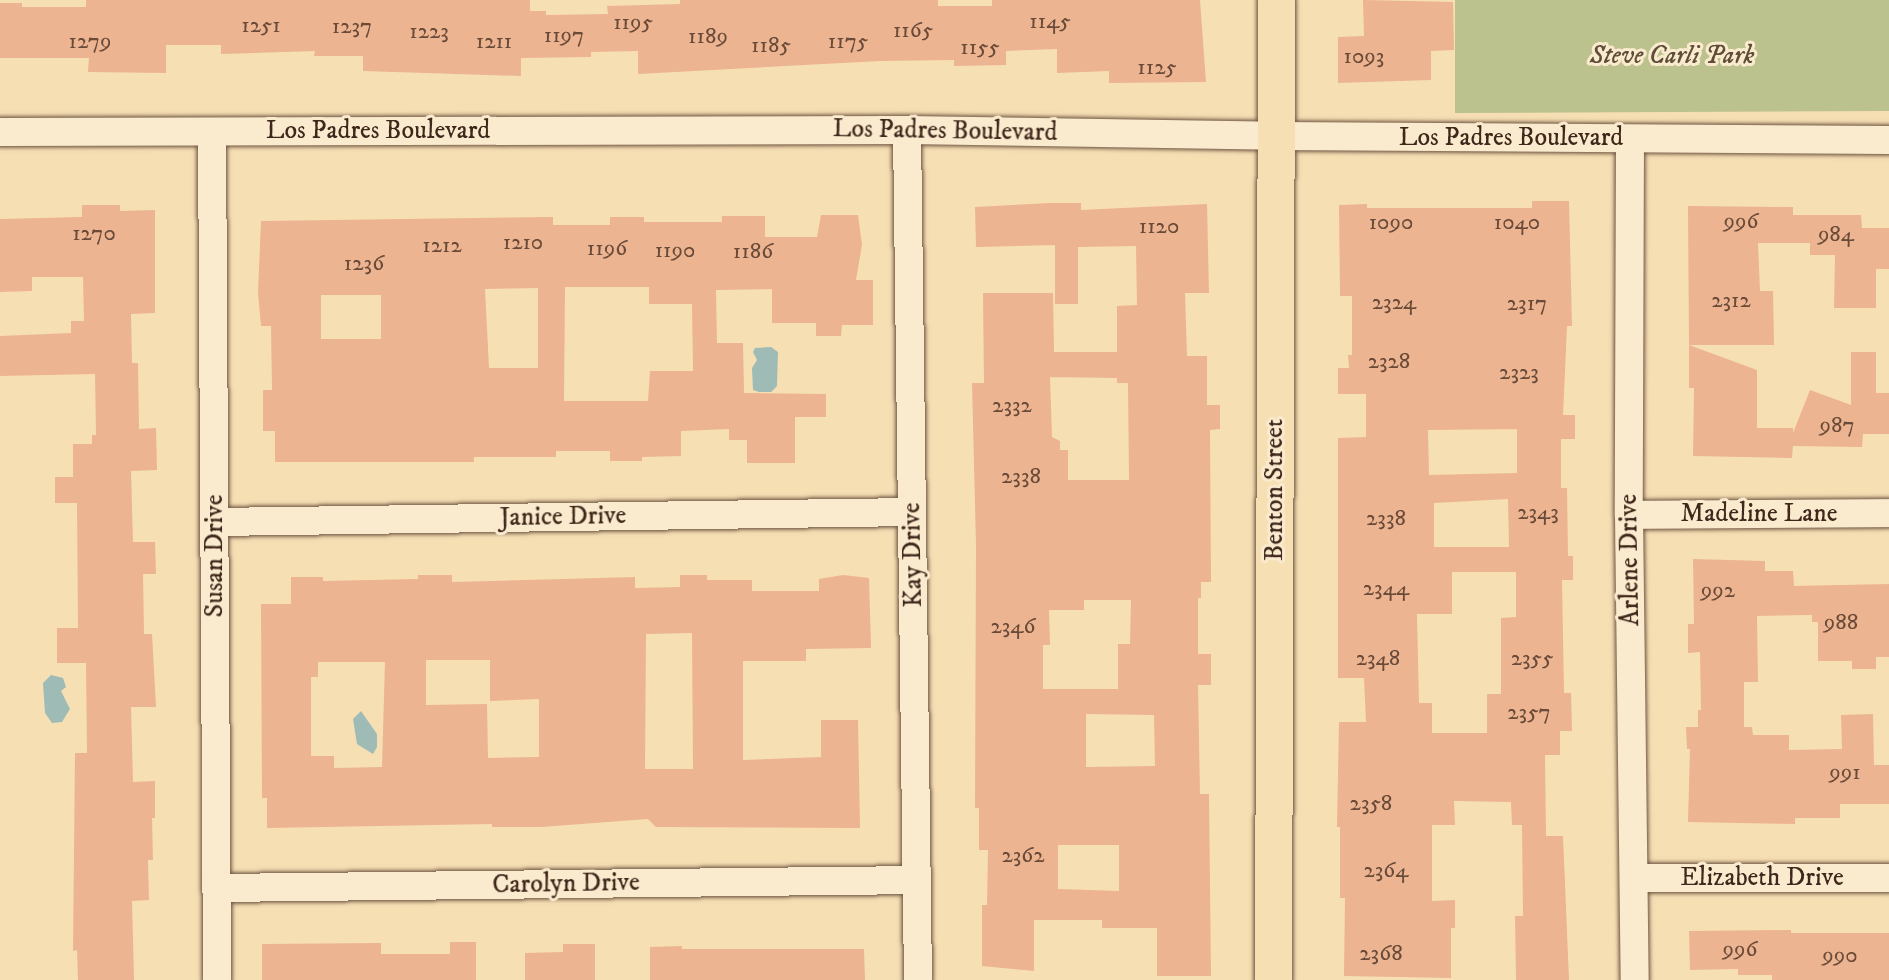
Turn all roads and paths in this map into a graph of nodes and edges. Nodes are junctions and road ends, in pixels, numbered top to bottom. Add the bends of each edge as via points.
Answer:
1 (1276, 0) edge
2 (907, 130) junction
3 (0, 132) edge
4 (212, 132) junction
5 (1276, 136) junction
6 (1630, 139) junction
7 (1889, 140) edge
8 (912, 512) junction
9 (1889, 513) edge
10 (1629, 515) junction
11 (215, 522) junction
12 (1636, 878) junction
13 (1889, 878) edge
14 (916, 880) junction
15 (216, 888) junction
16 (217, 980) edge
17 (918, 980) edge
18 (1273, 980) edge
19 (1635, 980) edge

1 - 5 main road, Benton Street
2 - 4 street, Los Padres Boulevard
2 - 5 street, Los Padres Boulevard
2 - 8 street, Kay Drive
3 - 4 street, Los Padres Boulevard
4 - 11 street, Susan Drive
5 - 6 street, Los Padres Boulevard
5 - 18 main road, Benton Street
6 - 7 street, Los Padres Boulevard
6 - 10 street, Arlene Drive
8 - 11 street, Janice Drive
8 - 14 street, Kay Drive
9 - 10 street, Madeline Lane
10 - 12 street, Arlene Drive
11 - 15 street, Susan Drive
12 - 13 street, Elizabeth Drive
12 - 19 street, Arlene Drive
14 - 15 street, Carolyn Drive
14 - 17 street, Kay Drive
15 - 16 street, Susan Drive

